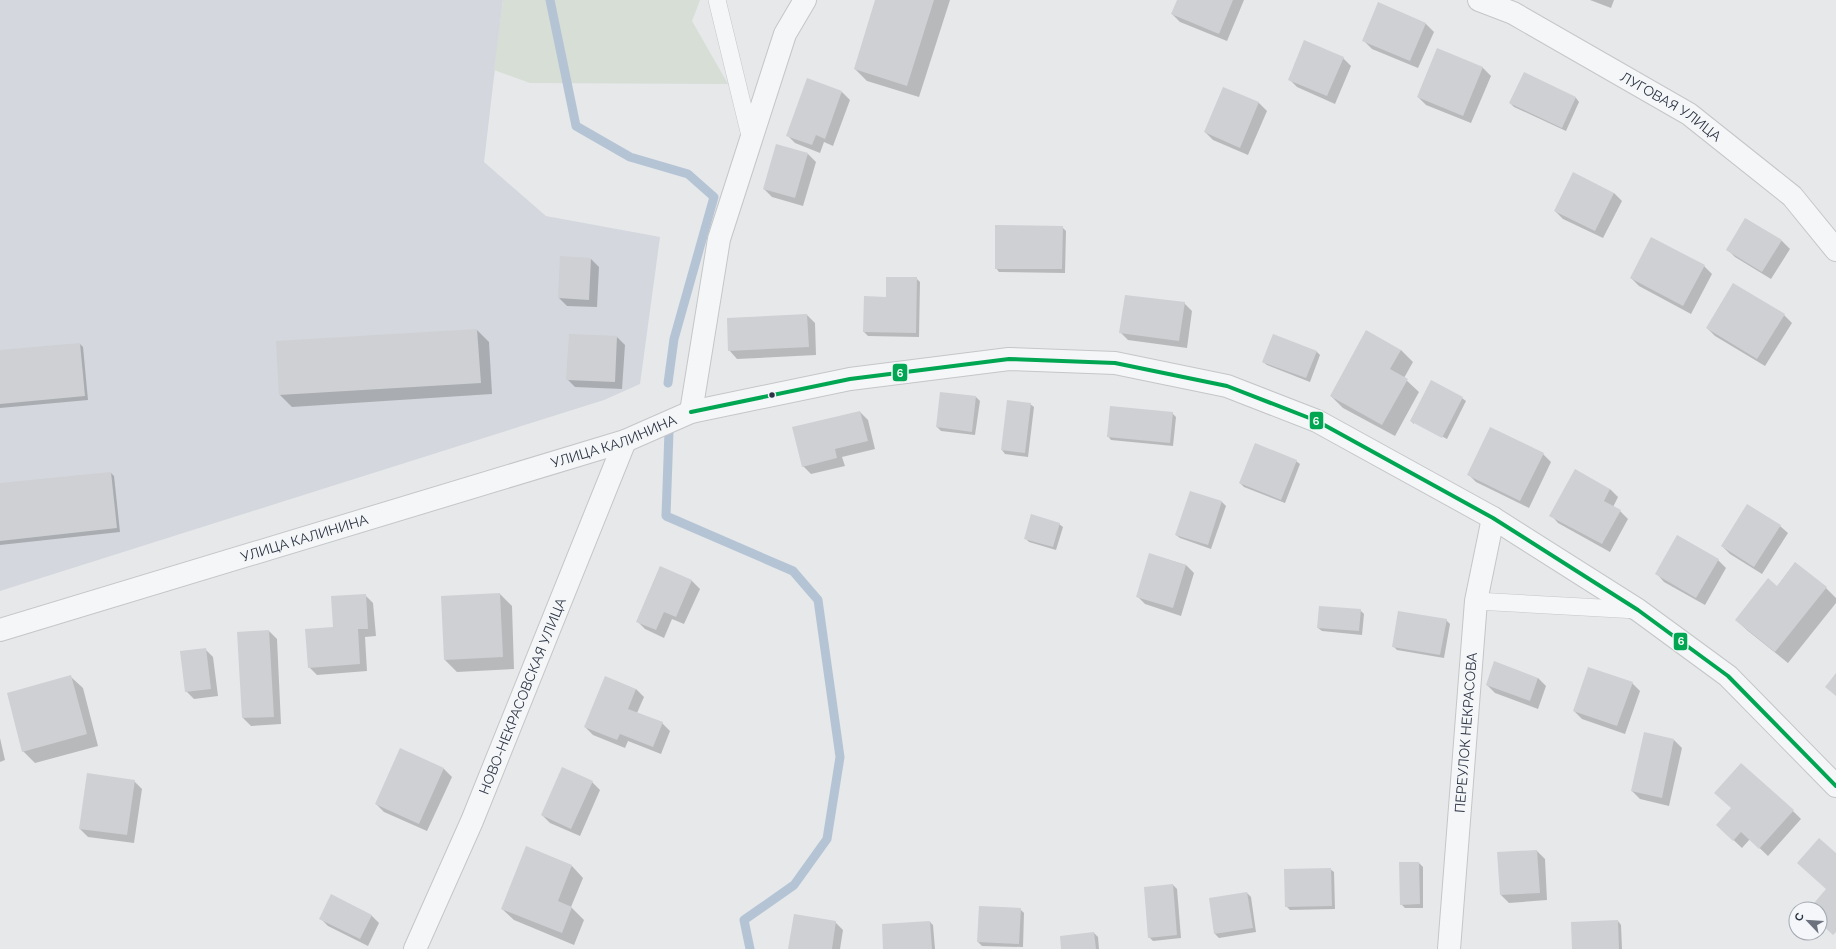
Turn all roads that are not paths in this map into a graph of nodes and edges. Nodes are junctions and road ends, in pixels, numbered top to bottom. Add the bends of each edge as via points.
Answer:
1 (717, 0) edge
2 (805, 0) edge
3 (1479, 0) edge
4 (751, 140) junction
5 (1836, 250) edge
6 (691, 412) junction
7 (625, 441) junction
8 (1493, 518) junction
9 (1476, 601) junction
10 (1638, 610) junction
11 (0, 630) edge
12 (1836, 786) edge
13 (416, 949) edge
14 (1449, 949) edge

1 - 4 lane
2 - 4 street via 785,34
3 - 5 street, ЛУГОВАЯ УЛИЦА via 1513,13 1689,114 1792,196
4 - 6 street via 719,239
6 - 7 street, УЛИЦА КАЛИНИНА
6 - 8 street, УЛИЦА КАЛИНИНА via 850,380 1009,359 1115,363 1227,386 1317,421
7 - 11 street, УЛИЦА КАЛИНИНА
7 - 13 street, НОВО-НЕКРАСОВСКАЯ УЛИЦА via 472,821
8 - 9 street, ПЕРЕУЛОК НЕКРАСОВА
8 - 10 street, УЛИЦА КАЛИНИНА
9 - 10 lane
9 - 14 street, ПЕРЕУЛОК НЕКРАСОВА
10 - 12 street, УЛИЦА КАЛИНИНА via 1728,676

